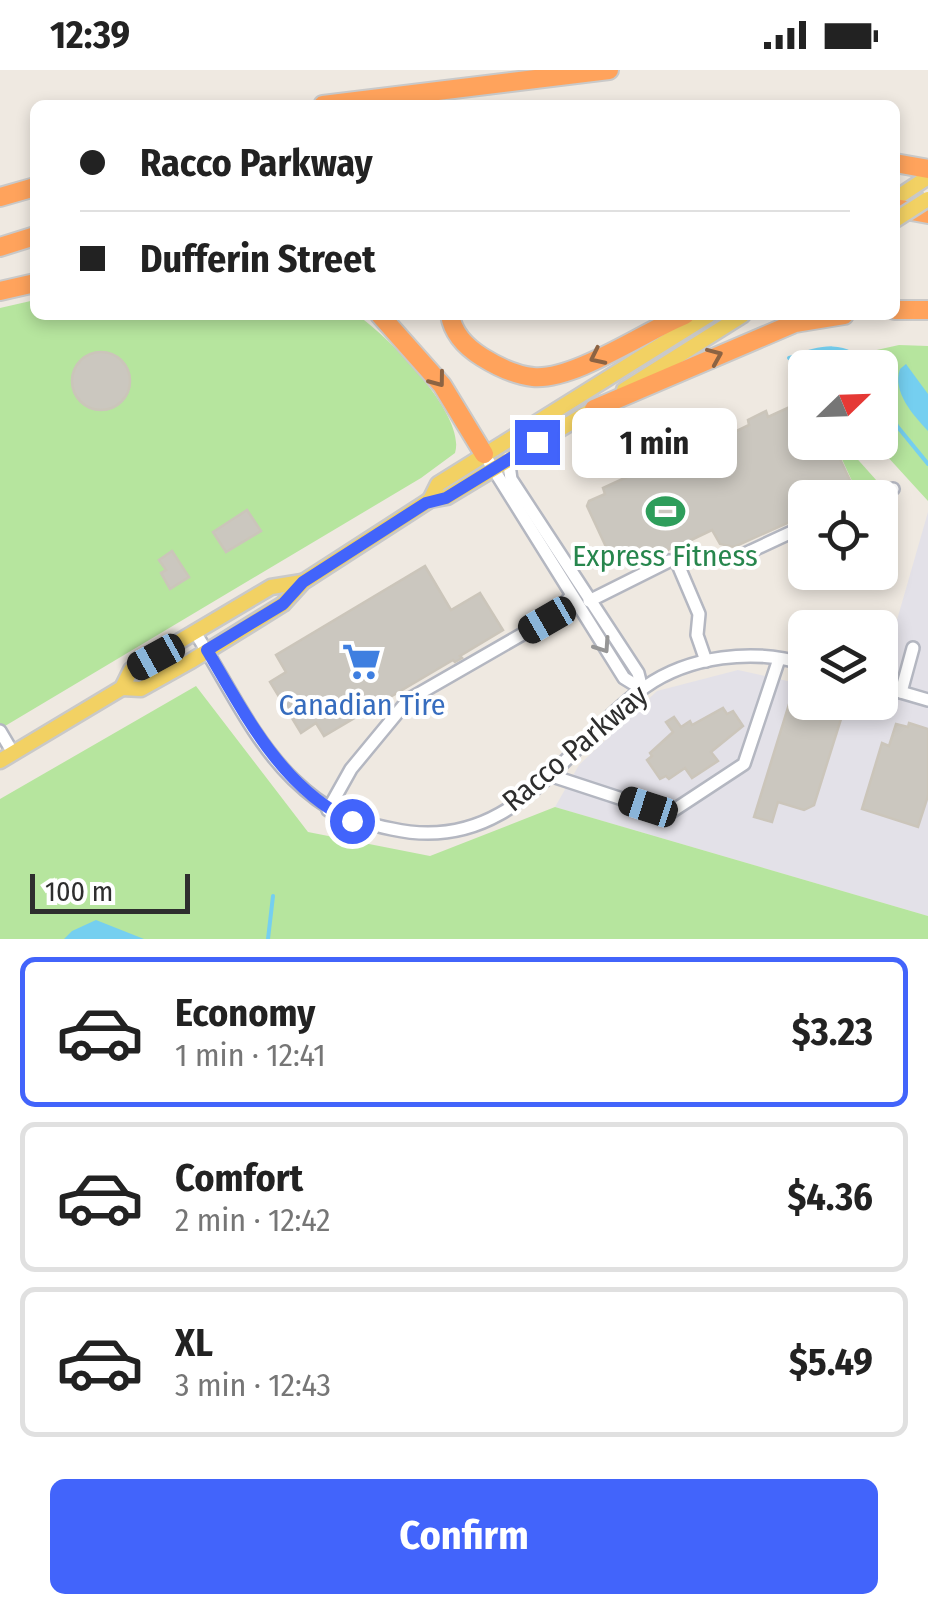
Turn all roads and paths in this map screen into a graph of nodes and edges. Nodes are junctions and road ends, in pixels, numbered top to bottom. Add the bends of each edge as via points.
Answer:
1 (609, 70) edge
2 (365, 100) edge
3 (900, 164) edge
4 (928, 170) edge
5 (30, 188) edge
6 (900, 195) edge
7 (0, 197) edge
8 (928, 199) edge
9 (900, 209) edge
10 (928, 214) edge
11 (900, 217) edge
12 (30, 238) edge
13 (0, 247) edge
14 (30, 283) edge
15 (0, 291) edge
16 (900, 310) edge
17 (928, 310) edge
18 (384, 320) edge
19 (451, 320) edge
20 (674, 320) edge
21 (701, 320) edge
22 (734, 320) edge
23 (817, 320) edge
24 (594, 409) junction
25 (508, 458) junction
26 (488, 461) junction
27 (788, 534) edge
28 (676, 560) junction
29 (303, 582) junction
30 (570, 596) junction
31 (589, 600) junction
32 (196, 634) junction
33 (912, 648) dead end
34 (207, 650) junction
35 (779, 659) junction
36 (706, 661) junction
37 (788, 661) edge
38 (122, 688) junction
39 (642, 689) junction
40 (898, 691) edge
41 (901, 692) junction
42 (928, 700) edge
43 (0, 731) edge
44 (7, 758) edge
45 (552, 776) junction
46 (328, 810) junction

1 - 2 highway
3 - 4 highway
4 - 6 main road
5 - 7 highway
8 - 11 main road, bridge
9 - 10 highway
12 - 13 highway
14 - 15 highway
16 - 17 highway
18 -> 26 highway via 442,384
20 -> 19 highway via 572,369 531,377 468,348
21 - 26 main road
22 - 24 main road
24 -> 23 highway
24 - 25 main road
25 - 26 main road
25 - 31 street via 511,478
26 - 29 main road via 438,484 430,500
26 - 30 street
27 - 28 street via 734,559
28 - 31 street
28 - 36 street via 699,614
29 - 32 main road via 271,588
29 - 34 main road via 283,604
30 -> 39 street via 627,682
30 - 46 street via 554,616 408,700 351,768
31 - 39 street
32 - 34 street, Racco Parkway
32 - 38 main road via 132,670
33 - 41 street
34 - 38 main road via 141,689
34 - 46 street, Racco Parkway via 254,729 290,776
35 - 36 street, Racco Parkway
35 - 37 street, Racco Parkway
35 - 45 street via 744,764 668,814
36 - 39 street, Racco Parkway
38 - 44 main road
39 - 45 street, Racco Parkway
40 - 41 street
41 - 42 street
43 - 44 street
45 - 46 street, Racco Parkway via 487,821 446,831 404,832

